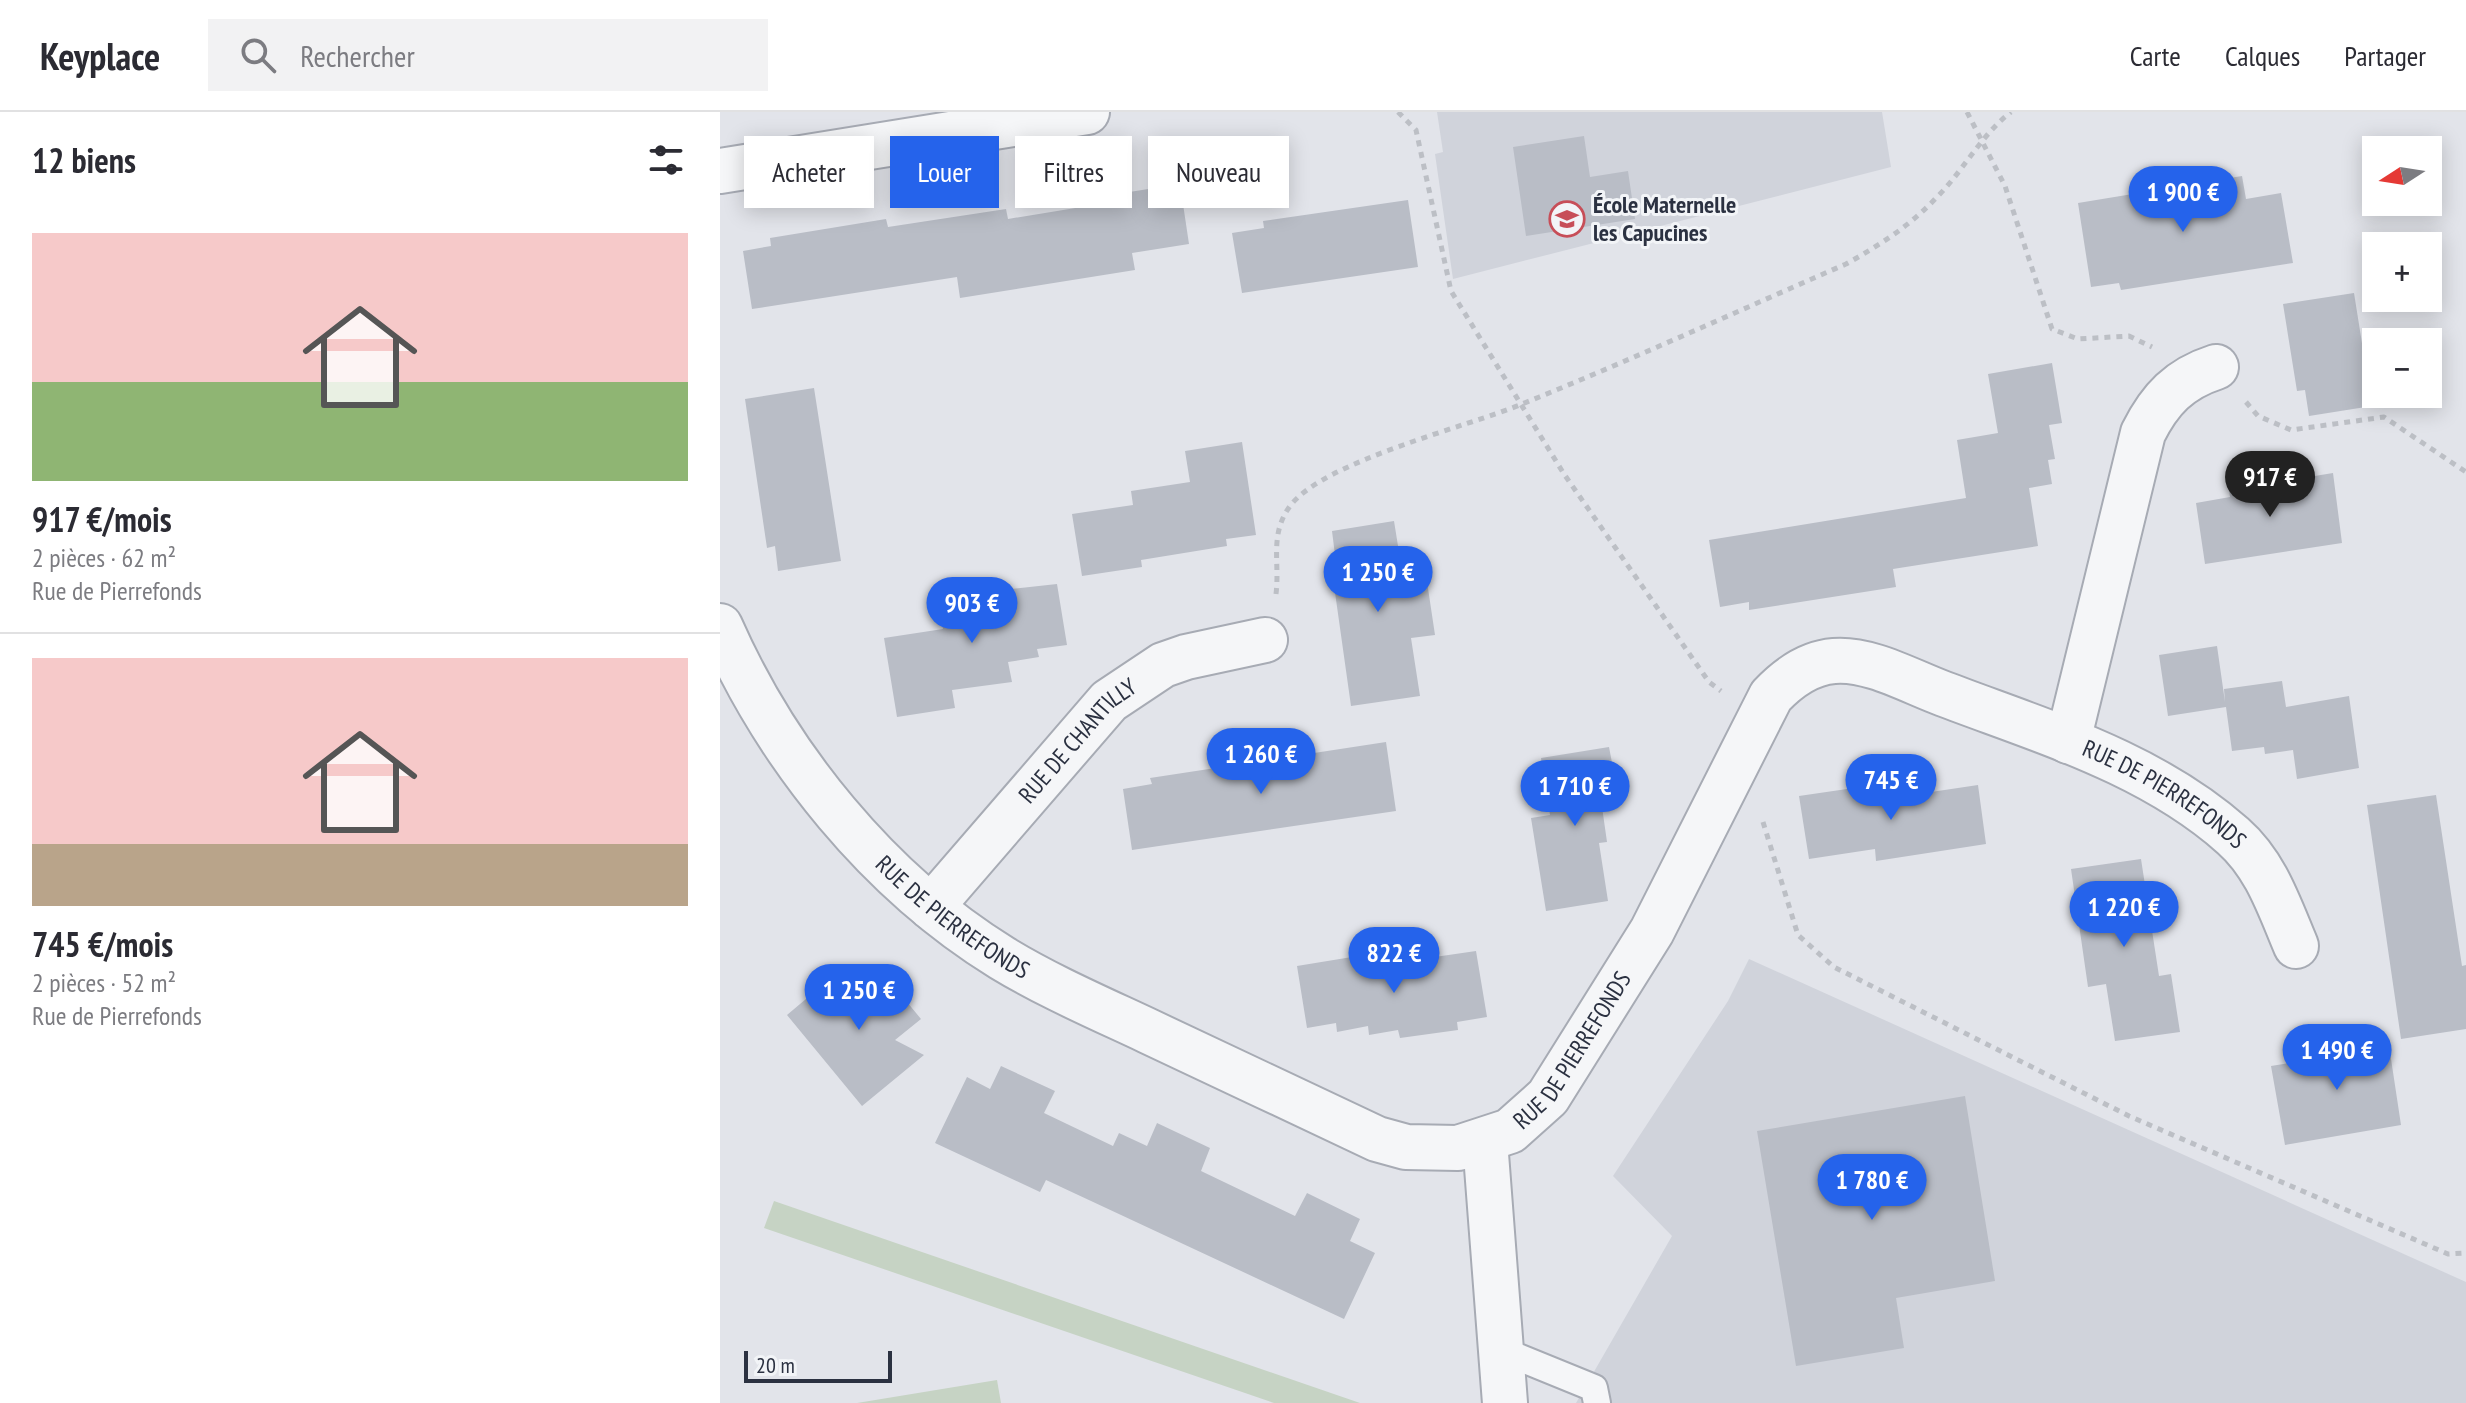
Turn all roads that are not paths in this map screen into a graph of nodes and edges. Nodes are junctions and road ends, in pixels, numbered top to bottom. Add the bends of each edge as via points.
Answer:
1 (1087, 112) edge
2 (720, 171) edge
3 (2199, 375) road end
4 (720, 626) edge
5 (1265, 640) road end
6 (2068, 741) junction
7 (931, 907) junction
8 (2296, 946) dead end
9 (1485, 1141) junction
10 (1503, 1351) junction
11 (1505, 1403) edge
12 (1597, 1403) edge

1 - 2 street
3 - 6 street via 2154,411 2135,456
4 - 7 street, RUE DE PIERREFONDS via 771,719 817,787 872,851
5 - 7 street, RUE DE CHANTILLY via 1163,665 1109,701
6 - 8 street, RUE DE PIERREFONDS via 2148,777 2234,836 2268,880
6 - 9 street, RUE DE PIERREFONDS via 1873,668 1833,661 1783,684 1760,715 1652,931 1565,1073 1531,1116
7 - 9 street, RUE DE PIERREFONDS via 1043,982 1377,1139 1432,1149
9 - 10 street
10 - 11 street
10 - 12 lane via 1594,1388

